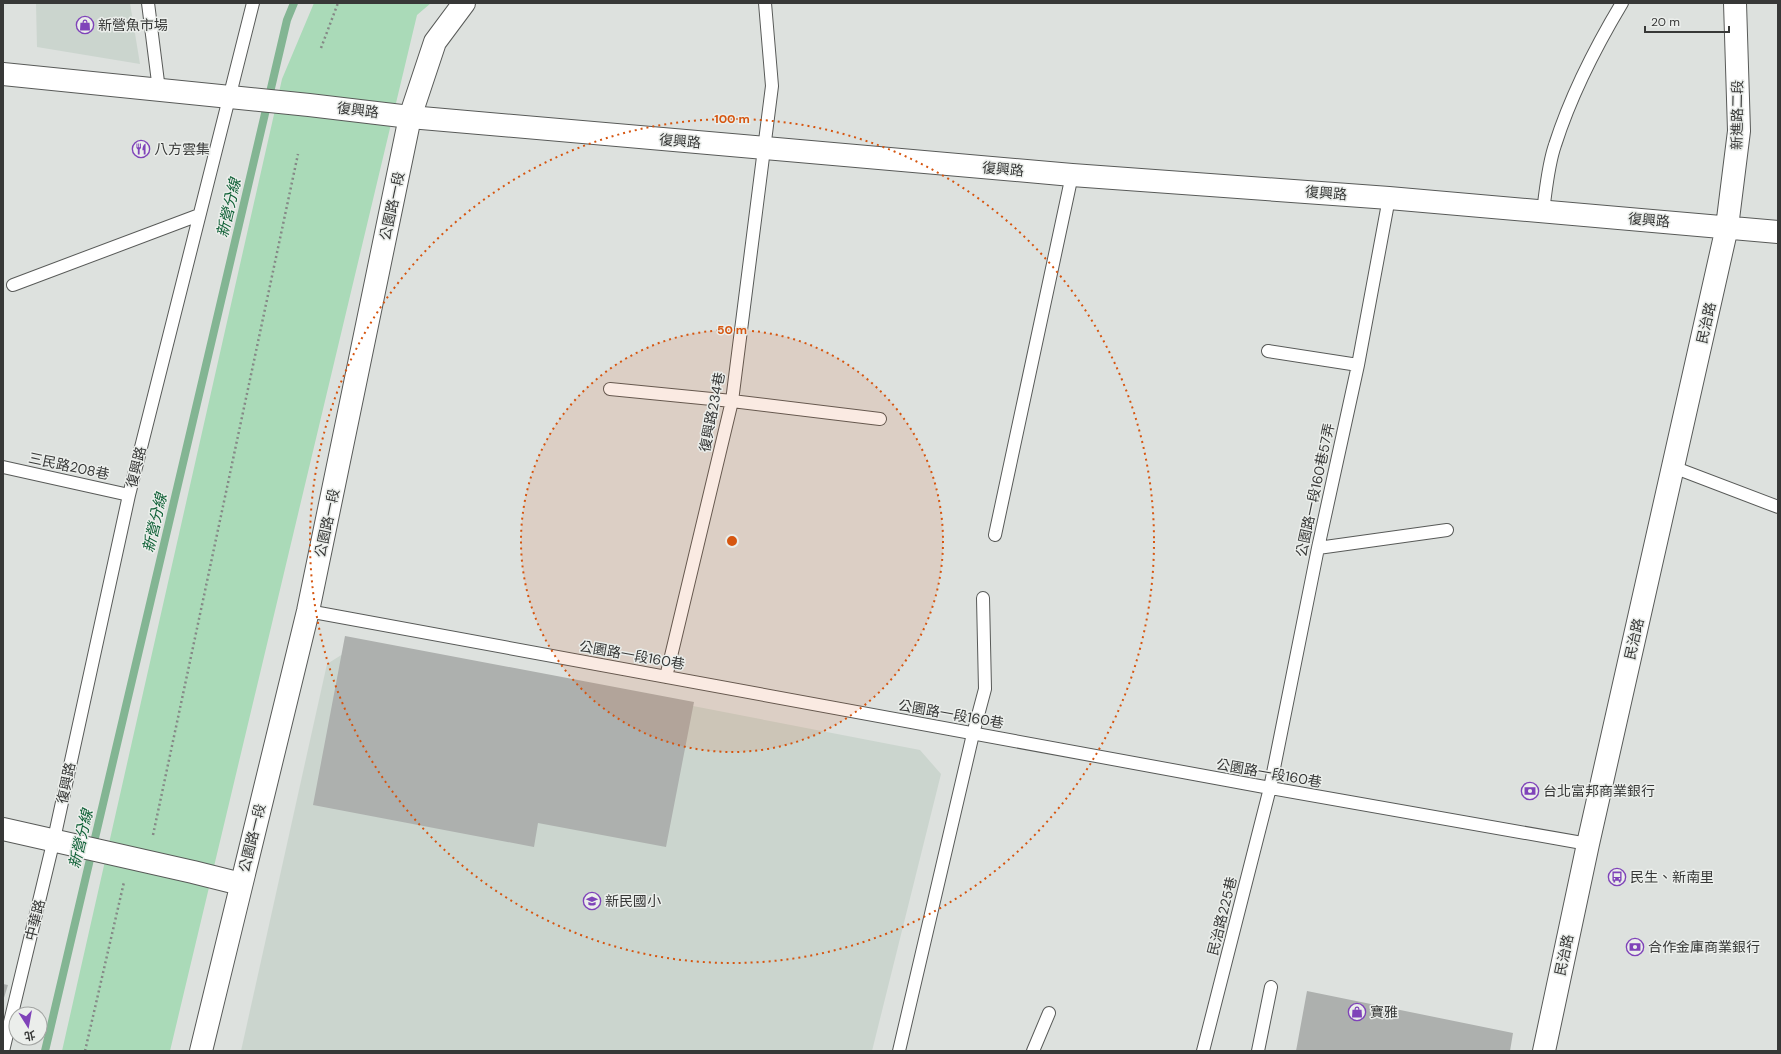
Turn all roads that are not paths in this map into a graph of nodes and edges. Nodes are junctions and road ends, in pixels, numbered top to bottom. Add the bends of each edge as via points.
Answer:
1 (148, 3) edge
2 (253, 3) edge
3 (464, 3) edge
4 (765, 3) edge
5 (1622, 3) edge
6 (1735, 3) edge
7 (3, 74) edge
8 (159, 90) junction
9 (229, 97) junction
10 (410, 117) junction
11 (765, 148) junction
12 (1072, 175) junction
13 (1389, 198) junction
14 (1543, 211) junction
15 (199, 215) junction
16 (1727, 227) junction
17 (1778, 232) edge
18 (13, 285) dead end
19 (1268, 351) dead end
20 (1358, 365) junction
21 (610, 389) dead end
22 (732, 401) junction
23 (880, 419) dead end
24 (3, 467) edge
25 (1673, 468) junction
26 (129, 495) junction
27 (1778, 507) edge
28 (1447, 530) dead end
29 (995, 535) dead end
30 (1318, 548) junction
31 (983, 598) dead end
32 (308, 611) junction
33 (666, 677) junction
34 (973, 734) junction
35 (1270, 788) junction
36 (3, 828) edge
37 (54, 839) junction
38 (1588, 844) junction
39 (240, 884) junction
40 (1271, 987) dead end
41 (1048, 1013) dead end
42 (3, 1051) edge
43 (201, 1051) edge
44 (899, 1051) edge
45 (1033, 1051) edge
46 (1203, 1051) edge
47 (1258, 1051) edge
48 (1544, 1051) edge

1 - 8 lane
2 - 9 lane, 復興路
3 - 10 street, 公園路一段 via 435,42
4 - 11 lane, 復興路234巷 via 772,86
5 - 14 lane via 1580,80 1554,146
6 - 16 street, 新進路二段 via 1739,131
7 - 8 street, 復興路
8 - 9 street, 復興路
9 - 10 street, 復興路
9 - 15 lane, 復興路
10 - 11 street, 復興路
10 - 32 street, 公園路一段
11 - 12 street, 復興路
11 - 22 lane, 復興路234巷
12 - 13 street, 復興路
12 - 29 lane
13 - 14 street, 復興路
13 - 20 lane, 公園路一段160巷57弄
14 - 16 street, 復興路
15 - 18 lane
15 - 26 lane, 復興路
16 - 17 street, 復興路
16 - 25 street, 民治路
19 - 20 lane
20 - 30 lane, 公園路一段160巷57弄
21 - 22 lane
22 - 23 lane
22 - 33 lane, 復興路234巷
24 - 26 lane, 三民路208巷
25 - 27 lane
25 - 38 street, 民治路
26 - 37 lane, 復興路
28 - 30 lane
30 - 35 lane, 公園路一段160巷57弄
31 - 34 lane via 985,689
32 - 33 lane, 公園路一段160巷
32 - 39 street, 公園路一段
33 - 34 lane, 公園路一段160巷
34 - 35 lane, 公園路一段160巷
34 - 44 lane
35 - 38 lane, 公園路一段160巷
35 - 46 lane, 民治路225巷
36 - 37 street
37 - 39 street
37 - 42 lane, 中華路
38 - 48 street, 民治路
39 - 43 street, 公園路一段
40 - 47 lane
41 - 45 lane

